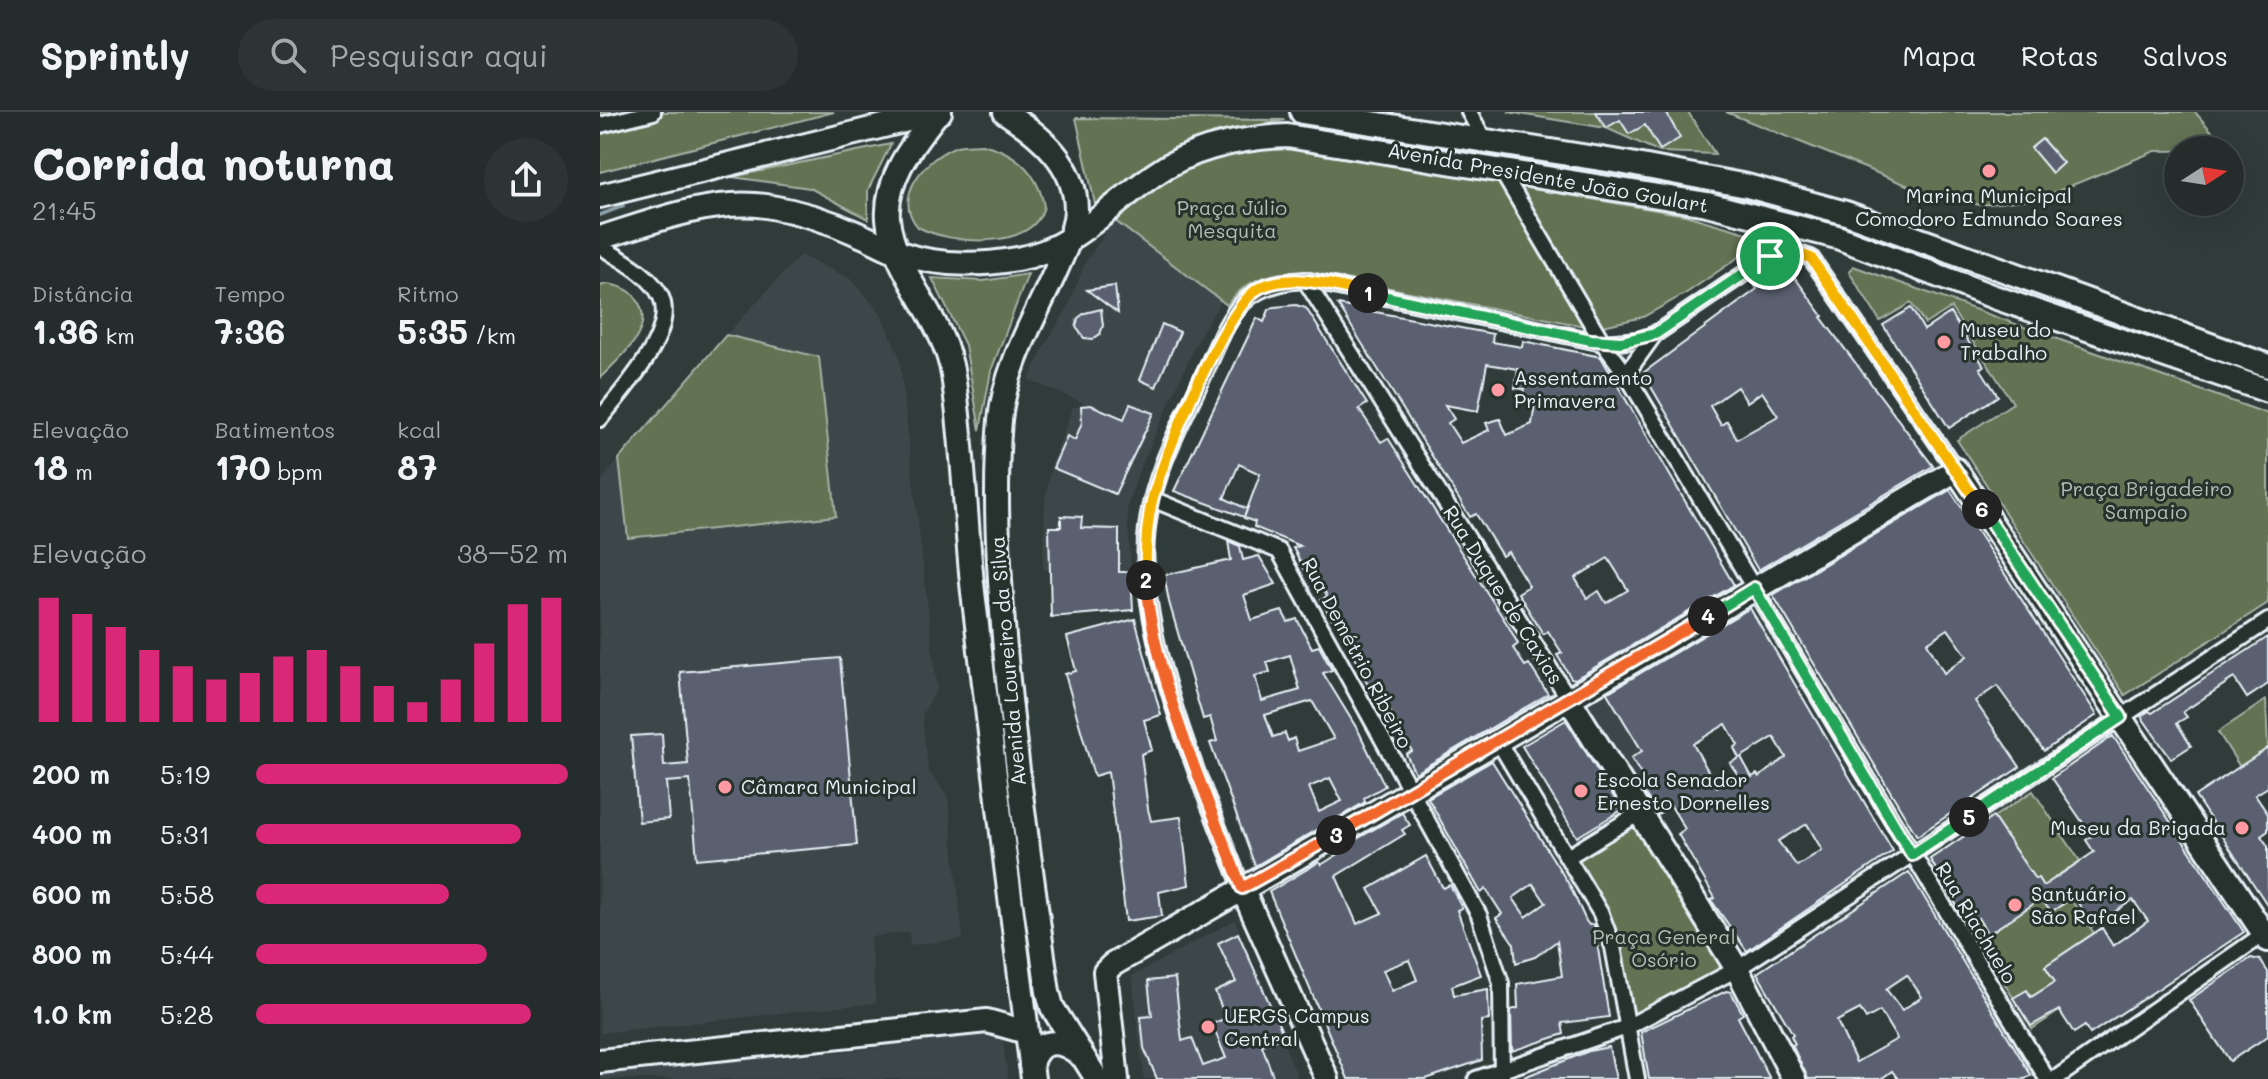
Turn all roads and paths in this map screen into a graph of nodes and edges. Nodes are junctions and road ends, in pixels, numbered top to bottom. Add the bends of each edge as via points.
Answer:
1 (653, 112) edge
2 (939, 112) edge
3 (1005, 112) edge
4 (1302, 112) edge
5 (1469, 112) edge
6 (600, 125) edge
7 (1487, 143) junction
8 (1502, 172) junction
9 (600, 196) edge
10 (600, 238) edge
11 (1069, 241) junction
12 (600, 246) edge
13 (898, 252) junction
14 (1305, 280) junction
15 (1655, 334) junction
16 (1603, 343) junction
17 (2268, 366) edge
18 (1626, 374) junction
19 (2268, 391) edge
20 (600, 419) edge
21 (1956, 470) junction
22 (1152, 499) junction
23 (1754, 588) junction
24 (2268, 621) edge
25 (1569, 699) junction
26 (2121, 717) junction
27 (1498, 741) junction
28 (1410, 793) junction
29 (1641, 812) junction
30 (1912, 855) junction
31 (1569, 856) junction
32 (1242, 888) junction
33 (2267, 935) edge
34 (1737, 969) junction
35 (1627, 1027) junction
36 (1026, 1032) junction
37 (600, 1061) edge
38 (1092, 1070) edge
39 (1032, 1072) edge
40 (1501, 1075) edge
41 (1117, 1079) edge
42 (1327, 1079) edge
43 (1476, 1079) edge
44 (1637, 1079) edge
45 (1794, 1079) edge
46 (2047, 1079) edge
47 (2055, 1079) edge

1 - 6 street
2 - 9 main road
2 - 13 main road, Avenida Loureiro da Silva via 910,149 890,195 888,219
3 - 11 main road via 1049,147 1068,174 1076,210
4 - 7 main road, Avenida Presidente João Goulart
5 - 7 street
7 - 17 main road, Avenida Presidente João Goulart via 1666,170 1832,209
8 - 11 main road, Avenida Presidente João Goulart via 1287,136 1241,140 1157,172
8 - 16 street
8 - 19 main road, Avenida Presidente João Goulart via 1707,204 1837,237
10 - 13 main road via 692,212 762,206 856,232
11 - 13 main road via 1042,253 982,263
11 - 38 main road, Avenida Loureiro da Silva via 1019,350 1000,417 995,514 1011,728 1048,992
12 - 20 street via 652,284 665,313 662,332
13 - 36 main road, Avenida Loureiro da Silva via 950,359
14 - 16 street
14 - 22 street via 1260,288 1243,301 1212,357
14 - 25 street, Rua Duque de Caxias
15 - 16 street
15 - 18 street
15 - 21 street via 1782,248 1811,258
16 - 18 street, Rua Riachuelo
18 - 23 street, Rua Riachuelo
21 - 23 main road
21 - 26 main road
22 - 28 street, Rua Demétrio Ribeiro via 1279,551
22 - 32 street via 1145,558 1153,626 1193,759
23 - 25 main road
23 - 30 street, Rua Riachuelo
24 - 26 street
25 - 27 main road
25 - 29 main road, Rua Duque de Caxias
26 - 30 street
26 - 33 main road
27 - 28 main road
27 - 31 street
28 - 32 main road
28 - 40 street, Rua Demétrio Ribeiro via 1479,915 1493,952 1501,983
29 - 31 street
29 - 34 main road, Rua Duque de Caxias
30 - 34 street
30 - 46 street, Rua Riachuelo
31 - 35 street via 1613,947
32 - 41 main road via 1105,972
32 - 42 main road
33 - 47 street
34 - 35 street
34 - 45 main road, Rua Duque de Caxias
35 - 40 street
35 - 44 street
36 - 37 main road via 987,1021
36 - 39 main road, Avenida Loureiro da Silva
38 - 39 main road via 1076,1051 1057,1042 1036,1051
40 - 43 street

